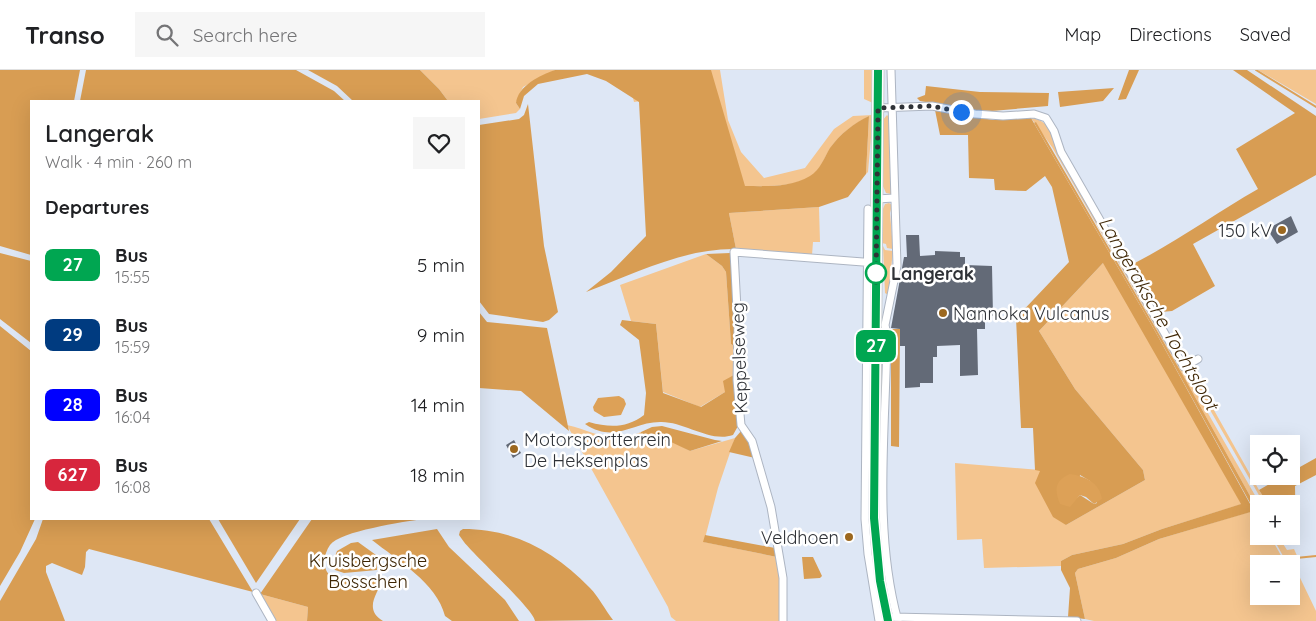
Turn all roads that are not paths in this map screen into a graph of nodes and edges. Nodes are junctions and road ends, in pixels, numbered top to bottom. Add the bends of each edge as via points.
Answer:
1 (878, 70) edge
2 (891, 70) edge
3 (878, 108) junction
4 (892, 109) junction
5 (894, 198) junction
6 (877, 199) junction
7 (868, 209) dead end
8 (872, 263) junction
9 (1198, 359) dead end
10 (256, 593) dead end
11 (890, 619) edge
12 (979, 619) edge
13 (272, 621) edge
14 (783, 621) edge
15 (1050, 621) edge
16 (1077, 621) edge

1 - 3 main road
2 - 4 street
3 - 4 street
3 - 6 main road
4 - 5 street
4 - 9 street via 932,106 975,114 1034,114 1046,118 1184,367
5 - 6 street
5 - 11 street via 896,266 886,325 884,520
6 - 8 main road
7 - 8 street
8 - 11 main road via 874,518 871,545
8 - 14 street, Keppelseweg via 734,252 738,328 736,380 741,425 752,441 771,507 783,578
10 - 13 street
11 - 12 street
12 - 15 street
15 - 16 street

